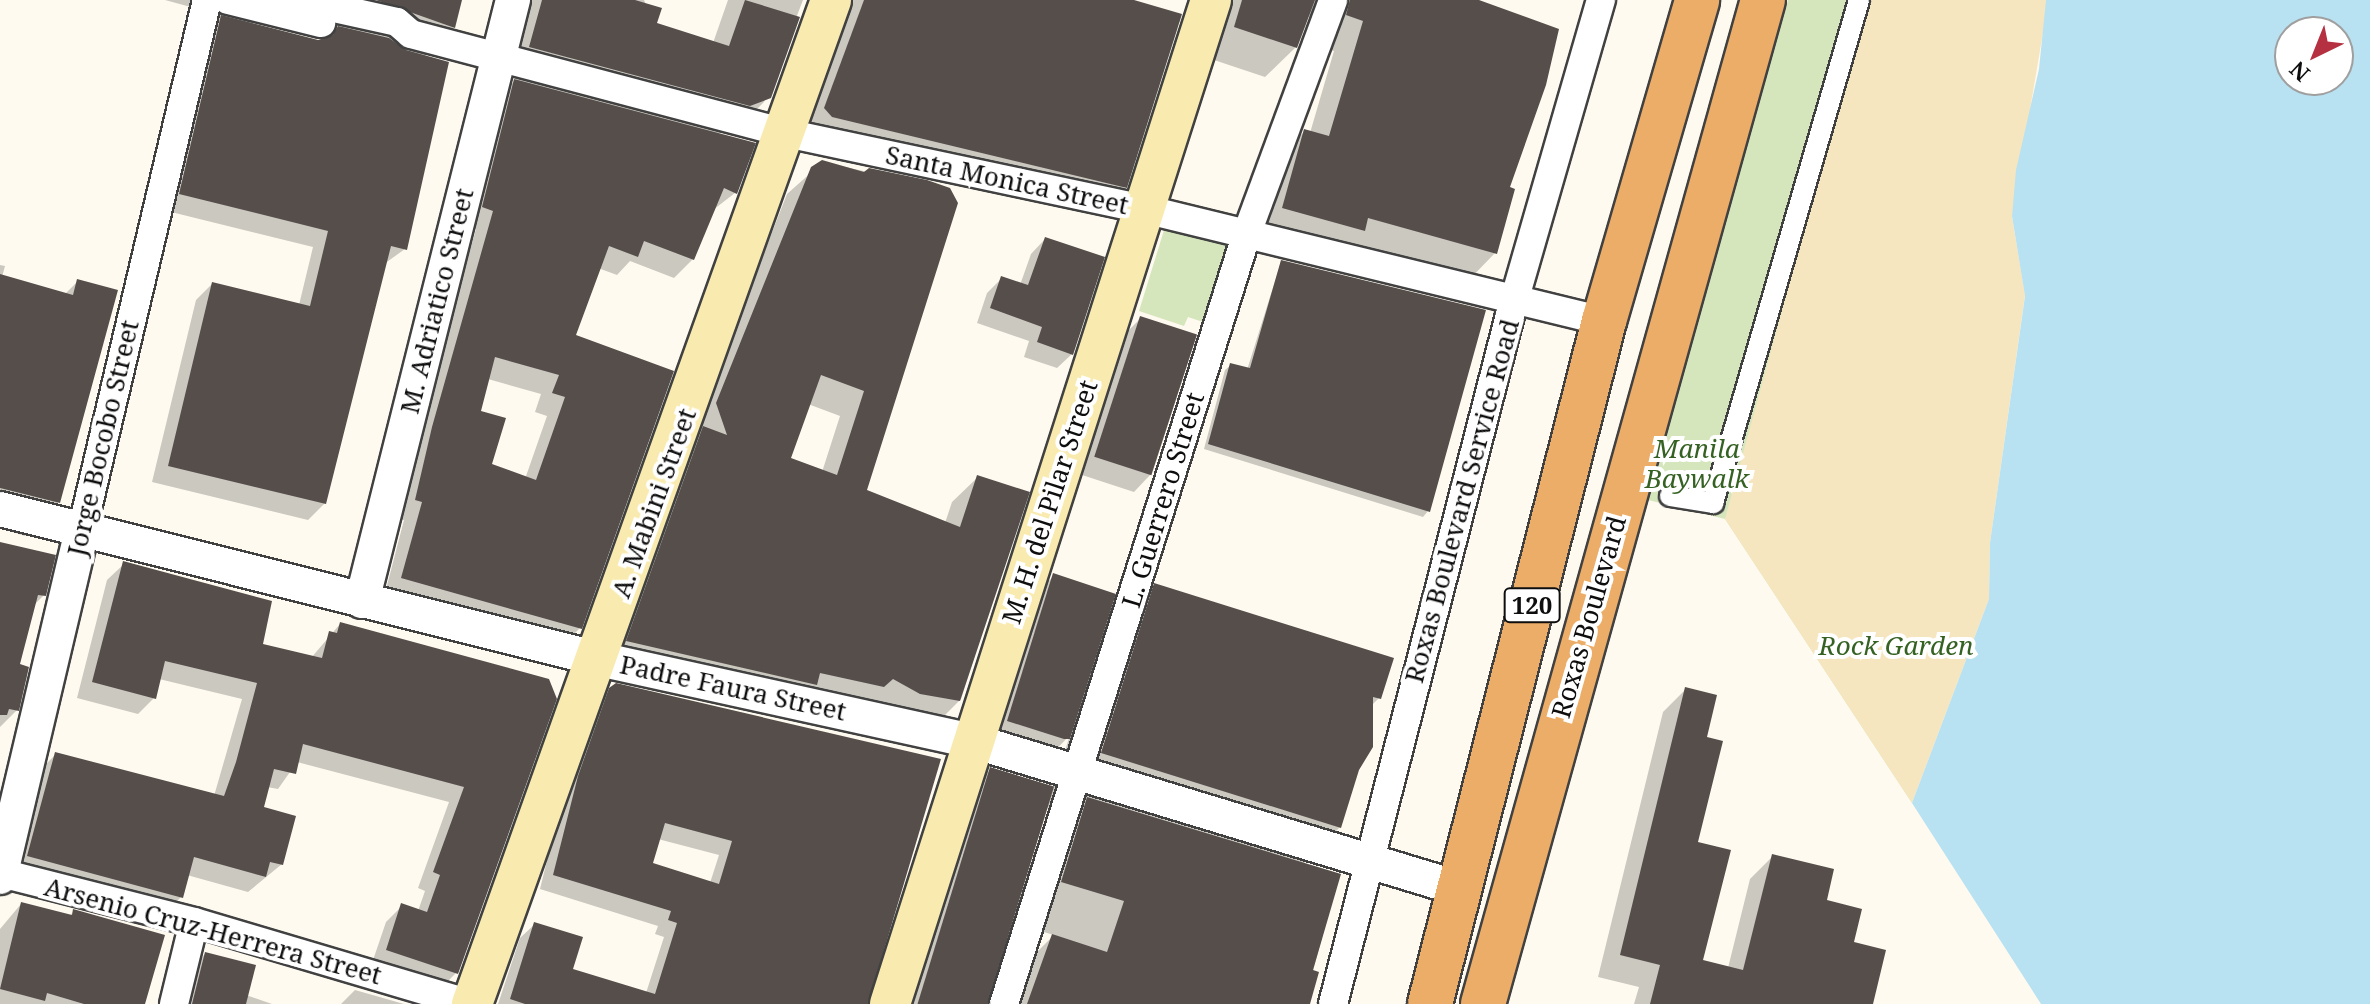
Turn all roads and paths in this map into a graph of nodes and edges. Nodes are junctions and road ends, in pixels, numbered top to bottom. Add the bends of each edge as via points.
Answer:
1 (207, 0) edge
2 (228, 0) edge
3 (298, 0) edge
4 (513, 0) edge
5 (831, 0) edge
6 (1211, 0) edge
7 (1333, 0) edge
8 (1601, 0) edge
9 (1697, 0) edge
10 (1763, 0) edge
11 (1859, 0) edge
12 (411, 34) junction
13 (498, 57) junction
14 (786, 133) junction
15 (1144, 209) junction
16 (1247, 233) junction
17 (1515, 300) junction
18 (1604, 321) junction
19 (1670, 496) dead end
20 (0, 509) edge
21 (82, 530) junction
22 (362, 601) junction
23 (599, 659) junction
24 (973, 741) junction
25 (1077, 774) junction
26 (1367, 862) junction
27 (0, 875) edge
28 (1461, 889) junction
29 (194, 922) junction
30 (174, 1004) edge
31 (472, 1004) edge
32 (890, 1004) edge
33 (1004, 1004) edge
34 (1333, 1004) edge
35 (1430, 1004) edge
36 (1483, 1004) edge

1 - 21 street, Jorge Bocobo Street
2 - 12 street, Santa Monica Street via 393,39
3 - 12 street, Santa Monica Street via 397,22
4 - 13 street, M. Adriatico Street
5 - 14 main road, A. Mabini Street
6 - 15 main road, M. H. del Pilar Street
7 - 16 street, L. Guerrero Street
8 - 17 street, Roxas Boulevard Service Road
9 - 18 highway, Roxas Boulevard / 120
10 - 36 highway, Roxas Boulevard / 120
11 - 19 street via 1713,503
12 - 13 street, Santa Monica Street
13 - 14 street, Santa Monica Street
13 - 22 street, M. Adriatico Street
14 - 15 street, Santa Monica Street
14 - 23 main road, A. Mabini Street
15 - 16 street, Santa Monica Street
15 - 24 main road, M. H. del Pilar Street
16 - 17 street, Santa Monica Street
16 - 25 street, L. Guerrero Street
17 - 18 street, Santa Monica Street
17 - 26 street, Roxas Boulevard Service Road
18 - 28 highway, Roxas Boulevard / 120
20 - 21 street, Padre Faura Street
21 - 22 street, Padre Faura Street
21 - 27 street, Jorge Bocobo Street
22 - 23 street, Padre Faura Street
23 - 24 street, Padre Faura Street
23 - 31 main road, A. Mabini Street
24 - 25 street, Padre Faura Street
24 - 32 main road, M. H. del Pilar Street
25 - 26 street, Padre Faura Street
25 - 33 street, L. Guerrero Street
26 - 28 street, Padre Faura Street
26 - 34 street, Roxas Boulevard Service Road
27 - 29 street, Arsenio Cruz-Herrera Street
28 - 35 highway, Roxas Boulevard / 120
29 - 30 street
29 - 31 street, Arsenio Cruz-Herrera Street

